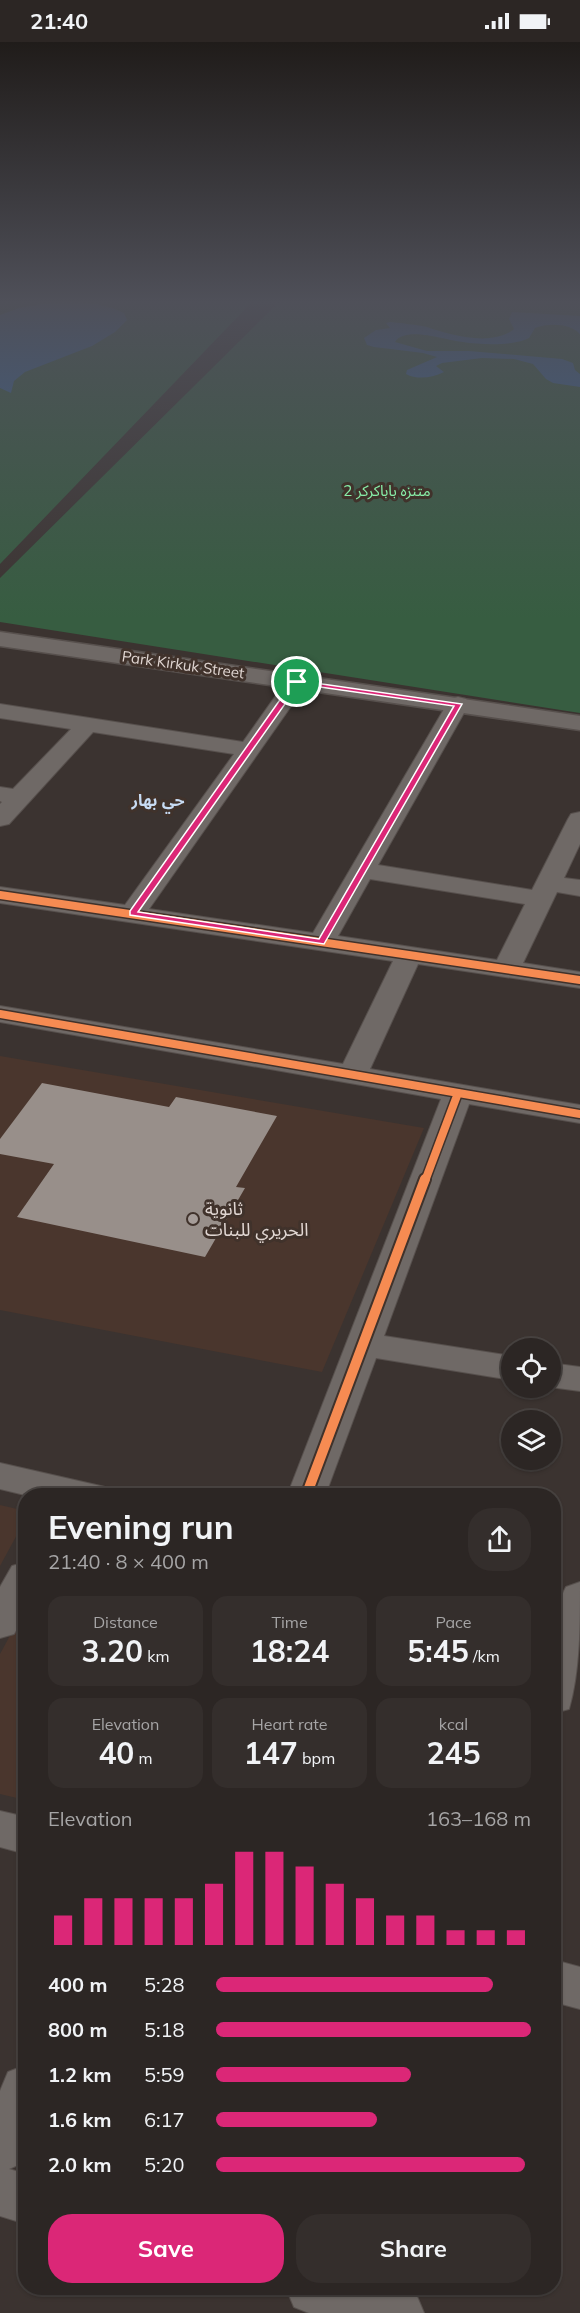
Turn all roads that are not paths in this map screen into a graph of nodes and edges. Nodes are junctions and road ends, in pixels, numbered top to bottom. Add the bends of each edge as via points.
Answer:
1 (0, 639) edge
2 (297, 682) junction
3 (458, 704) junction
4 (0, 711) edge
5 (580, 723) edge
6 (87, 724) junction
7 (247, 749) junction
8 (9, 796) edge
9 (0, 819) edge
10 (580, 819) edge
11 (362, 870) junction
12 (580, 888) edge
13 (545, 891) junction
14 (0, 895) edge
15 (133, 913) junction
16 (321, 942) junction
17 (410, 955) junction
18 (506, 970) junction
19 (580, 981) edge
20 (0, 1014) edge
21 (352, 1075) junction
22 (458, 1093) junction
23 (580, 1114) edge
24 (362, 1344) junction
25 (501, 1366) edge
26 (561, 1376) edge
27 (580, 1379) edge
28 (0, 1476) edge
29 (52, 1488) edge
30 (309, 1488) edge
31 (18, 1590) edge
32 (571, 1599) edge
33 (0, 1623) edge
34 (561, 1657) edge
35 (0, 1829) edge
36 (18, 1834) edge
37 (561, 1983) edge
38 (580, 1988) edge
39 (18, 2106) edge
40 (0, 2148) edge
41 (0, 2191) edge
42 (18, 2197) edge

1 - 2 main road, Park Kirkuk Street
2 - 3 main road, Park Kirkuk Street
2 - 7 street
3 - 5 main road, Park Kirkuk Street
3 - 11 street
4 - 6 street
6 - 7 street
6 - 8 street
7 - 15 street
8 - 9 street
10 - 13 street
11 - 13 street
11 - 16 street
12 - 13 street
13 - 18 street
14 - 15 street
15 - 16 street
16 - 17 street
17 - 18 street
17 - 21 street
18 - 19 street
20 - 21 street
21 - 22 street
22 - 23 street
22 - 24 street
24 - 25 street
24 - 30 street
26 - 27 street
28 - 29 street
31 - 33 street
32 - 34 street
35 - 36 street
37 - 38 street
39 - 40 street
41 - 42 street

